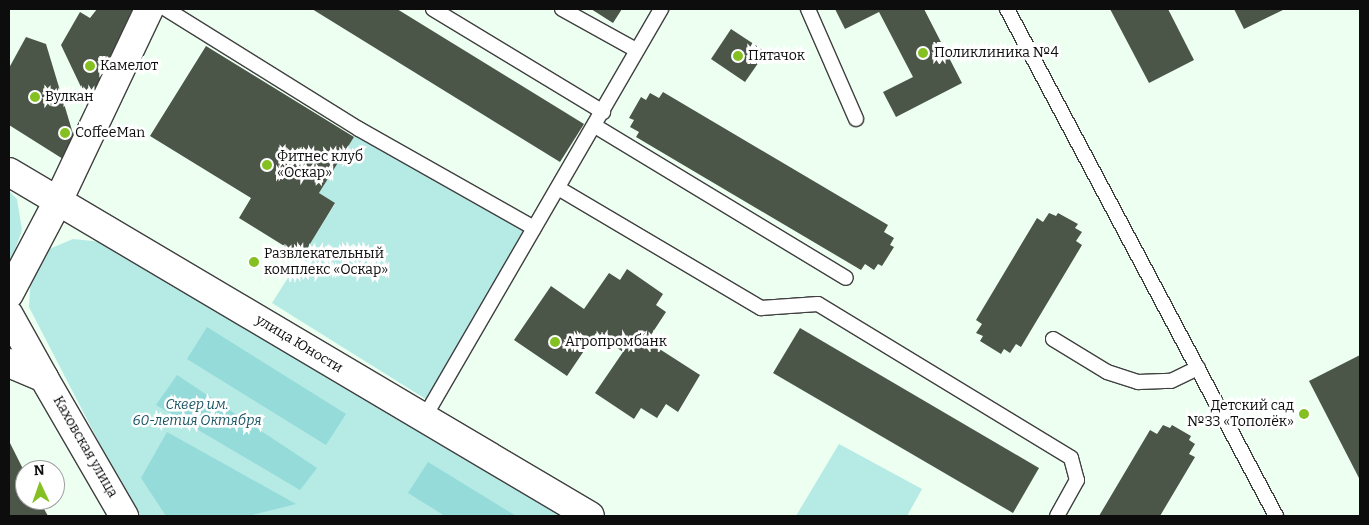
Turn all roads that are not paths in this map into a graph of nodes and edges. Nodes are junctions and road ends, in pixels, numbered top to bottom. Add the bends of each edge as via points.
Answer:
1 (149, 9) edge
2 (166, 9) edge
3 (434, 9) edge
4 (562, 9) edge
5 (660, 9) edge
6 (808, 9) edge
7 (1007, 9) edge
8 (636, 50) junction
9 (603, 112) junction
10 (856, 119) dead end
11 (595, 126) junction
12 (9, 172) edge
13 (558, 188) junction
14 (58, 201) junction
15 (534, 228) junction
16 (846, 278) dead end
17 (9, 294) edge
18 (9, 315) edge
19 (1053, 340) dead end
20 (9, 364) edge
21 (1198, 368) junction
22 (44, 378) junction
23 (424, 418) junction
24 (124, 516) edge
25 (590, 516) edge
26 (1057, 516) edge
27 (1276, 516) edge

1 - 14 street
2 - 15 lane via 359,129
3 - 9 lane
4 - 8 lane
5 - 8 lane
6 - 10 lane
7 - 21 lane
8 - 9 lane
9 - 11 lane
11 - 13 lane
11 - 16 lane
12 - 14 street, улица Юности
13 - 15 lane
13 - 26 lane via 761,308 818,304 1069,456 1077,469 1077,480
14 - 17 street
14 - 23 street, улица Юности
15 - 23 lane
18 - 22 street, Каховская улица
19 - 21 lane via 1107,372 1138,382 1171,381
20 - 22 street
21 - 27 lane
22 - 24 street, Каховская улица
23 - 25 street, улица Юности

